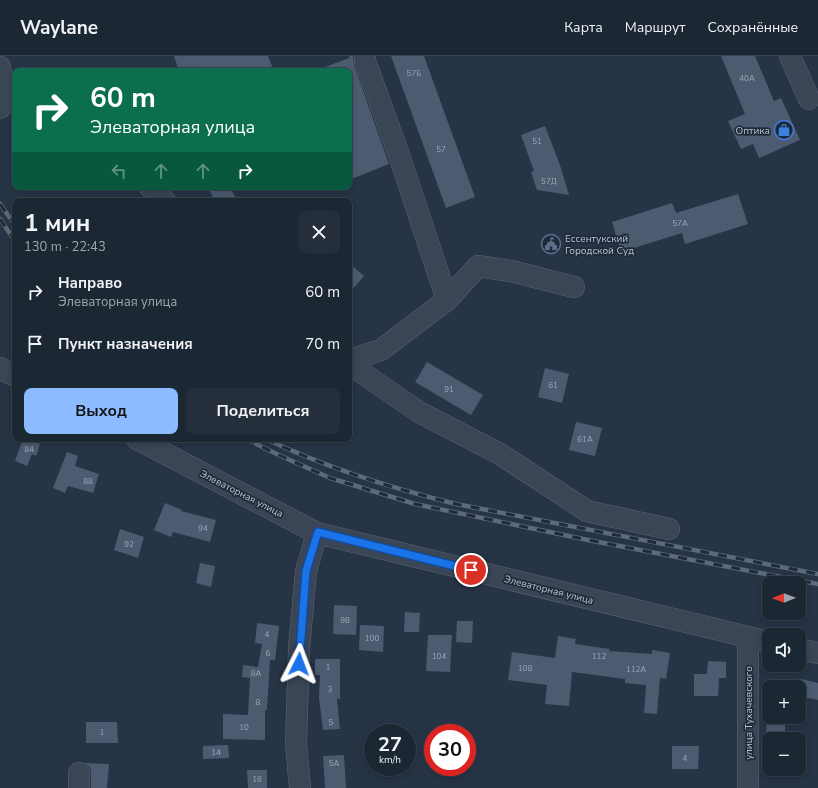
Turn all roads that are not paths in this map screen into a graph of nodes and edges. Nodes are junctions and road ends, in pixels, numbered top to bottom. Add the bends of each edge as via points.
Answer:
1 (365, 56) edge
2 (790, 56) edge
3 (0, 67) edge
4 (6, 96) edge
5 (809, 99) dead end
6 (153, 190) edge
7 (162, 198) edge
8 (574, 287) dead end
9 (447, 300) junction
10 (352, 359) edge
11 (352, 366) edge
12 (0, 368) edge
13 (12, 374) edge
14 (143, 442) edge
15 (669, 529) dead end
16 (318, 532) junction
17 (748, 637) junction
18 (762, 640) edge
19 (806, 650) edge
20 (818, 653) edge
21 (300, 788) edge
22 (748, 788) edge

1 - 9 street
2 - 5 street
3 - 4 street
6 - 7 street
8 - 9 street via 511,270 478,266
9 - 10 street via 381,350
11 - 15 street via 419,412 500,454 587,511
12 - 13 street
14 - 16 street, Элеваторная улица
16 - 17 street, Элеваторная улица
16 - 21 street via 306,571 300,648 296,744
17 - 18 street, Элеваторная улица
17 - 22 street, улица Тухачевского
19 - 20 street

